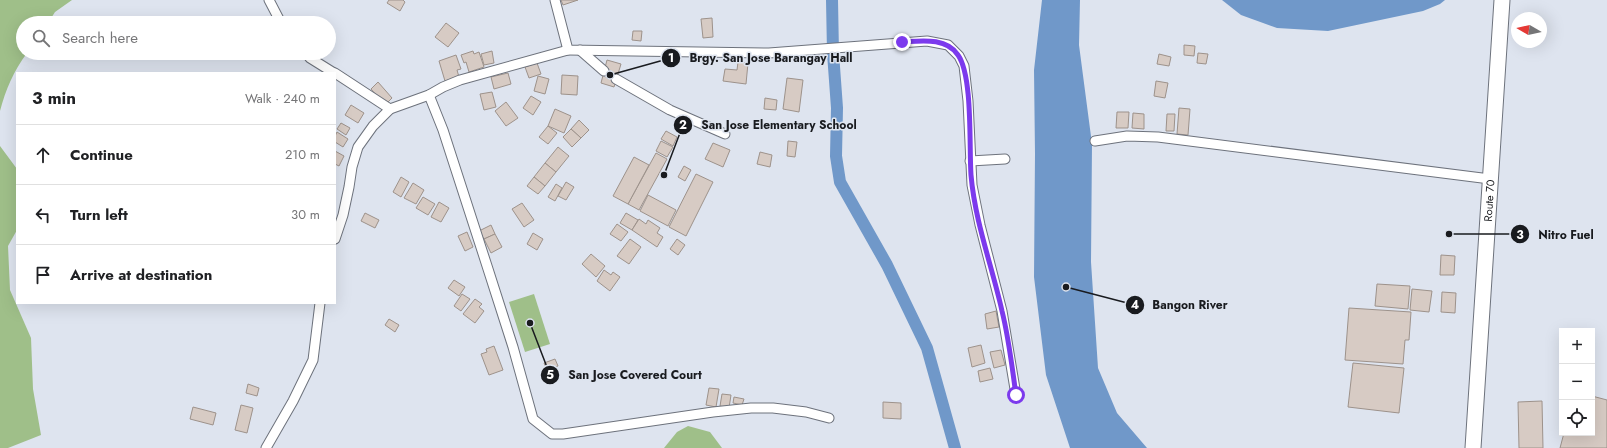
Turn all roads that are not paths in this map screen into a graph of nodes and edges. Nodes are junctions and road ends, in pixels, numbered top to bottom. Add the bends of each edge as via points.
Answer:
1 (269, 0) edge
2 (555, 0) edge
3 (1502, 0) edge
4 (277, 16) edge
5 (568, 50) junction
6 (580, 50) junction
7 (313, 60) edge
8 (604, 71) tunnel mouth
9 (333, 72) edge
10 (336, 74) edge
11 (616, 79) tunnel mouth
12 (429, 95) junction
13 (390, 109) junction
14 (725, 134) dead end
15 (1096, 141) dead end
16 (1005, 159) dead end
17 (970, 161) junction
18 (1490, 179) junction
19 (336, 236) edge
20 (320, 304) edge
21 (1016, 395) dead end
22 (829, 418) dead end
23 (266, 448) edge
24 (1473, 448) edge

1 - 4 street
2 - 5 street
3 - 18 highway, Route 70
5 - 6 street
5 - 12 street via 460,80
6 - 8 street
6 - 17 street via 769,53 927,41 948,45 959,56 964,66
7 - 9 street
10 - 13 street
11 - 14 street via 670,110
12 - 13 street
12 - 22 street via 444,130 513,347 533,419 552,434 563,434 751,408 806,412
13 - 19 street via 373,126 358,147
15 - 18 street via 1127,136 1158,137
16 - 17 street
17 - 21 street via 972,185 1002,311
18 - 24 highway, Route 70
20 - 23 street via 313,360

